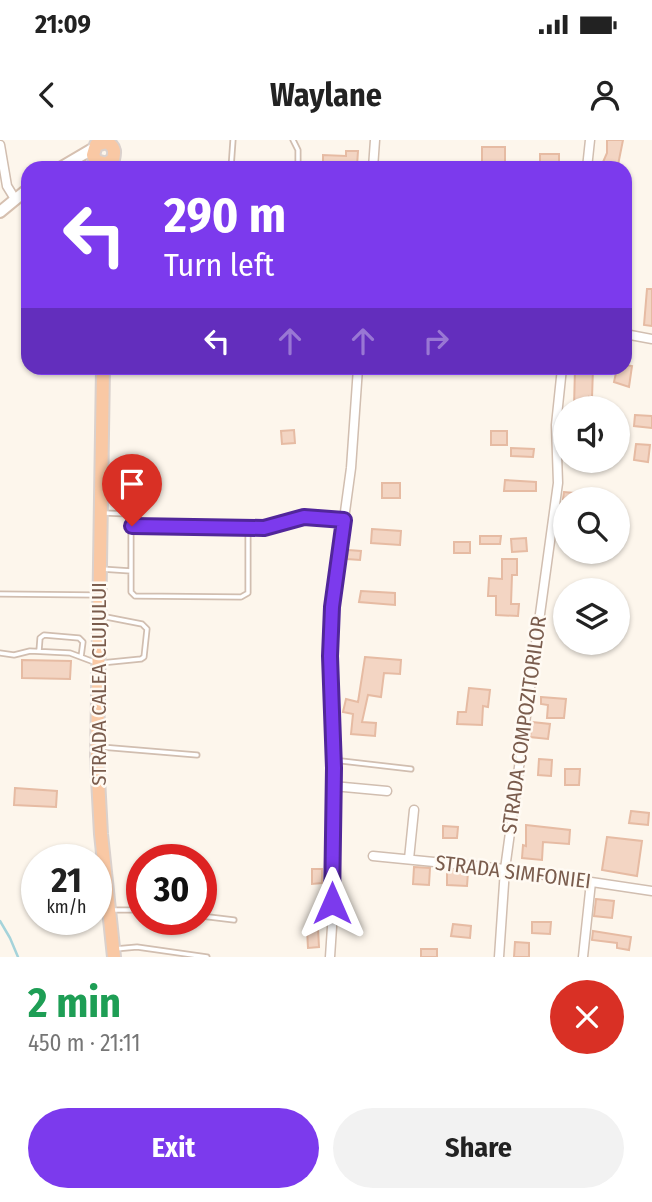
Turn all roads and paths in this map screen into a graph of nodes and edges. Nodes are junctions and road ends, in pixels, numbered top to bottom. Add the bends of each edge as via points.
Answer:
1 (233, 140) edge
2 (293, 140) edge
3 (375, 140) edge
4 (590, 140) edge
5 (0, 145) edge
6 (105, 154) edge
7 (72, 161) edge
8 (232, 161) edge
9 (298, 161) edge
10 (374, 161) edge
11 (588, 161) edge
12 (21, 194) edge
13 (15, 199) junction
14 (0, 212) edge
15 (632, 335) edge
16 (652, 339) edge
17 (103, 375) edge
18 (358, 375) edge
19 (561, 375) edge
20 (100, 512) junction
21 (344, 520) junction
22 (132, 526) junction
23 (248, 527) junction
24 (99, 569) junction
25 (131, 571) junction
26 (0, 594) edge
27 (99, 595) junction
28 (99, 615) junction
29 (39, 652) junction
30 (0, 653) edge
31 (81, 657) junction
32 (98, 663) junction
33 (97, 746) junction
34 (197, 755) dead end
35 (333, 760) junction
36 (411, 768) dead end
37 (333, 786) junction
38 (387, 791) dead end
39 (414, 810) dead end
40 (102, 844) edge
41 (373, 856) dead end
42 (409, 859) junction
43 (505, 869) junction
44 (591, 882) junction
45 (652, 891) edge
46 (217, 918) edge
47 (234, 920) dead end
48 (111, 935) edge
49 (113, 953) edge
50 (207, 957) edge
51 (330, 957) edge
52 (499, 957) edge
53 (583, 957) edge

1 - 8 lane
2 - 9 lane
3 - 10 street
4 - 11 street
5 - 13 street via 7,186
6 - 7 main road
12 - 13 main road
13 - 14 main road
15 - 16 street
17 - 20 highway, STRADA CALEA CLUJULUI
18 - 21 street
19 - 43 street, STRADA COMPOZITORILOR via 556,425 558,483
20 - 22 lane via 129,514
20 - 24 highway, STRADA CALEA CLUJULUI
21 - 23 lane via 304,517
21 - 35 street via 332,607
22 - 23 lane
22 - 25 lane
23 - 25 lane via 248,593 242,597 135,596
24 - 25 lane
24 - 27 highway, STRADA CALEA CLUJULUI
26 - 27 lane
27 - 28 highway, STRADA CALEA CLUJULUI
28 - 32 highway, STRADA CALEA CLUJULUI
28 - 32 lane via 147,629 146,654 141,659
29 - 30 lane
29 - 31 lane
29 - 31 lane via 44,635 79,638 83,642
31 - 32 lane
32 - 33 highway, STRADA CALEA CLUJULUI
33 - 34 lane
33 - 40 highway, STRADA CALEA CLUJULUI
35 - 36 lane
35 - 37 street
37 - 38 street
37 - 51 street
39 - 42 street
41 - 42 street, STRADA SIMFONIEI
42 - 43 street, STRADA SIMFONIEI
43 - 44 street, STRADA SIMFONIEI
43 - 52 street, STRADA COMPOZITORILOR
44 - 45 street, STRADA SIMFONIEI
44 - 53 street
46 - 47 lane
48 - 49 highway, STRADA CALEA CLUJULUI
49 - 50 lane via 137,947

